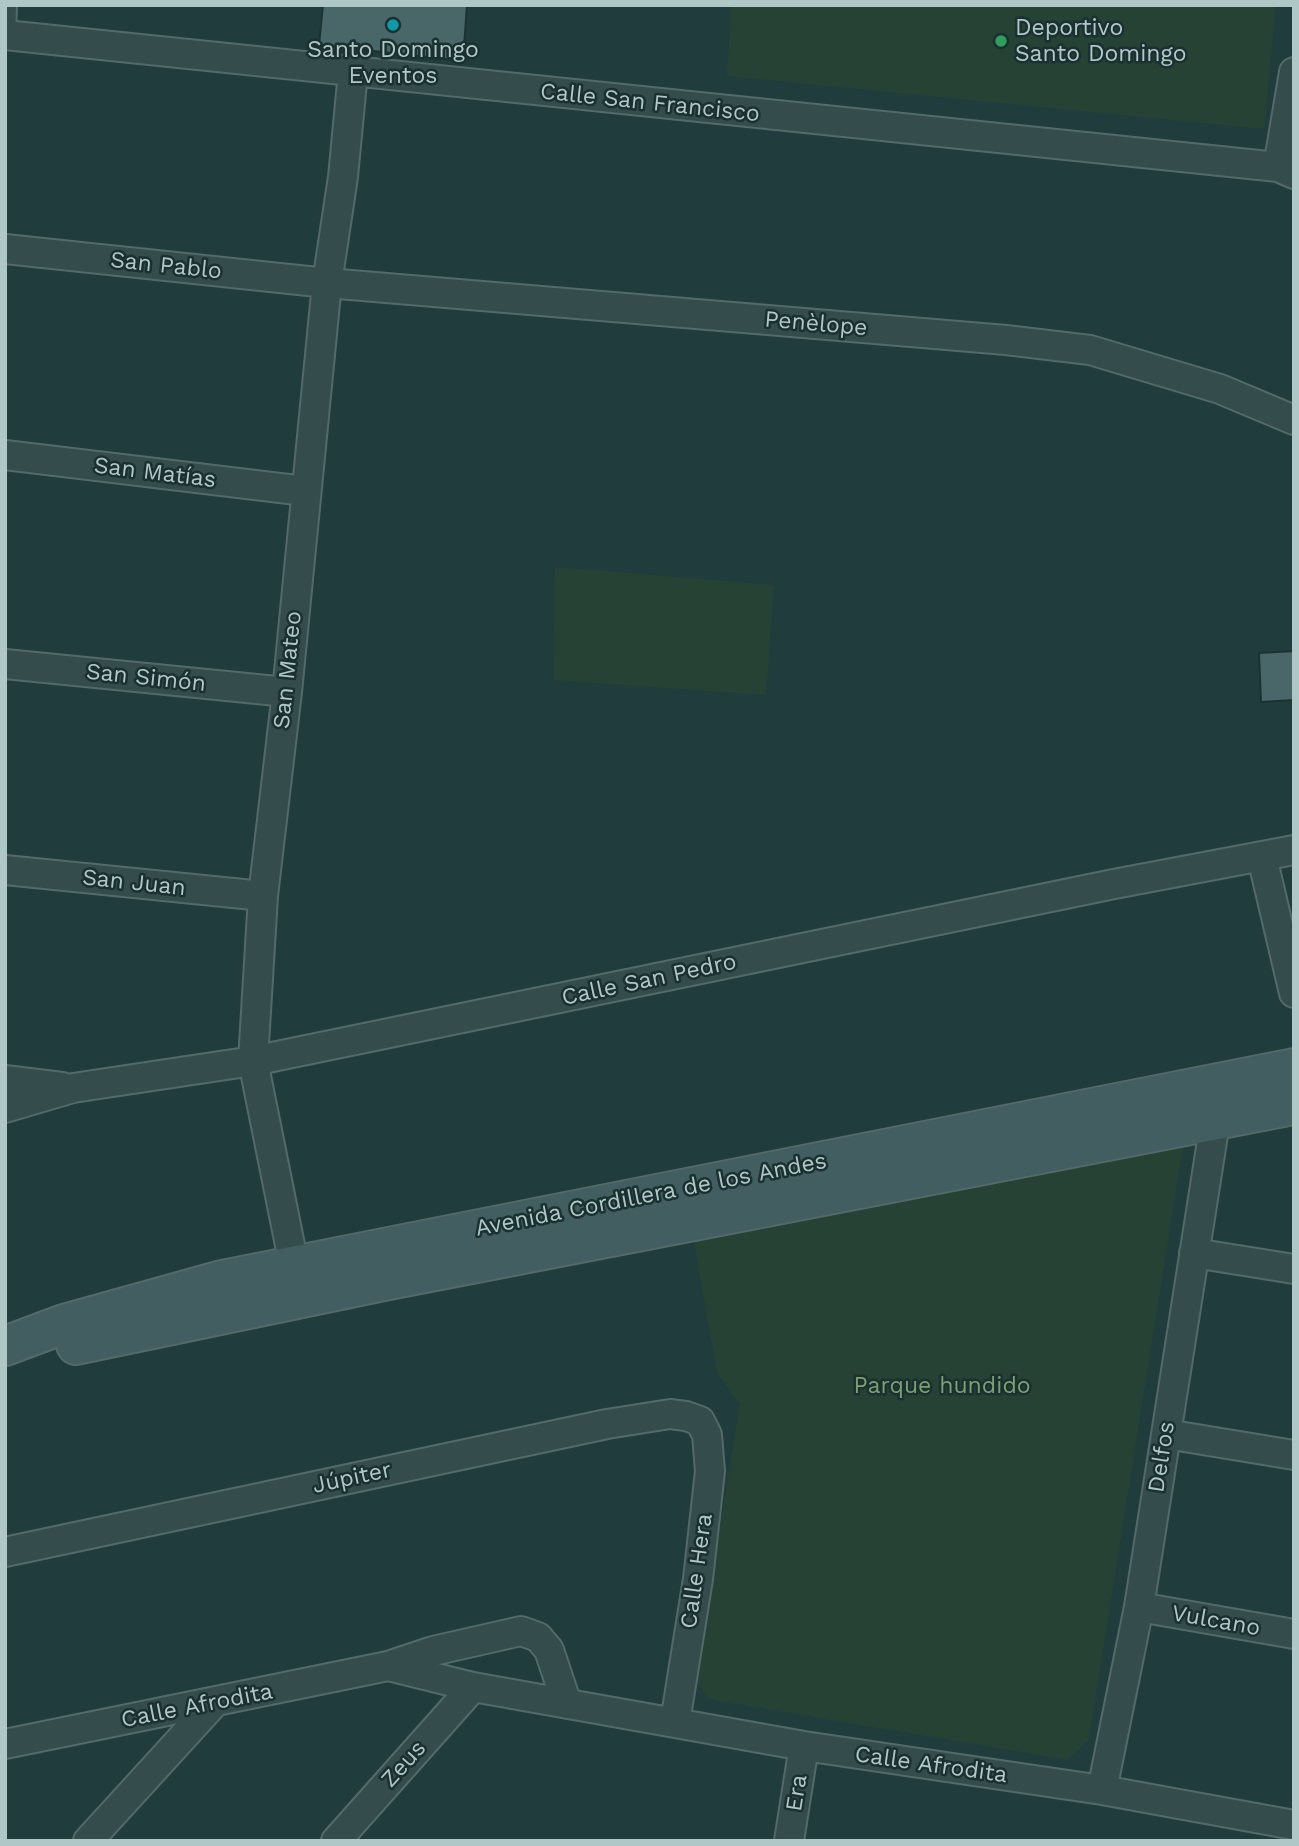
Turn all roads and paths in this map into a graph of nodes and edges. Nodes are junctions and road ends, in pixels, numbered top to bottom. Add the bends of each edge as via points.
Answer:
1 (9, 5) edge
2 (6, 35) edge
3 (353, 72) junction
4 (1294, 72) edge
5 (1286, 171) edge
6 (5, 249) edge
7 (327, 283) junction
8 (1294, 420) edge
9 (5, 456) edge
10 (305, 491) junction
11 (5, 664) edge
12 (287, 692) junction
13 (1294, 850) edge
14 (1262, 857) junction
15 (5, 870) edge
16 (263, 896) junction
17 (1294, 993) edge
18 (253, 1061) junction
19 (1294, 1068) edge
20 (5, 1080) edge
21 (73, 1088) junction
22 (1294, 1105) edge
23 (5, 1108) edge
24 (1215, 1122) junction
25 (1194, 1253) junction
26 (294, 1265) junction
27 (1294, 1269) edge
28 (10, 1346) edge
29 (700, 1421) joint
30 (1166, 1434) junction
31 (1294, 1455) edge
32 (5, 1552) edge
33 (1139, 1607) junction
34 (1294, 1634) edge
35 (388, 1666) junction
36 (473, 1688) junction
37 (214, 1703) junction
38 (567, 1704) junction
39 (675, 1722) junction
40 (5, 1744) edge
41 (804, 1746) junction
42 (1102, 1790) junction
43 (1294, 1825) edge
44 (88, 1841) edge
45 (336, 1841) edge
46 (789, 1841) edge

1 - 2 lane
2 - 3 street, Calle San Francisco
3 - 5 street, Calle San Francisco
3 - 7 street, San Mateo
4 - 5 street
6 - 7 street, San Pablo
7 - 8 street, Penèlope via 1090,350 1220,389
7 - 10 street, San Mateo
9 - 10 street, San Matías
10 - 12 street, San Mateo
11 - 12 street, San Simón
12 - 16 street, San Mateo
13 - 14 street, Calle San Pedro
14 - 17 street
14 - 18 street, Calle San Pedro
15 - 16 street, San Juan
16 - 18 street, San Mateo
18 - 21 street, Calle San Pedro
18 - 26 street, San Mateo
19 - 26 street, Avenida Cordillera de los Andes
20 - 21 street
21 - 23 street, Calle San Pedro
22 - 24 street, Avenida Cordillera de los Andes
24 - 25 street, Delfos
24 - 28 street, Avenida Cordillera de los Andes via 68,1346
25 - 27 street
25 - 30 street, Delfos
26 - 28 street, Avenida Cordillera de los Andes via 64,1324
29 - 32 street, Júpiter via 670,1415 607,1424
29 - 39 street, Calle Hera via 710,1471
30 - 31 street
30 - 33 street, Delfos
33 - 34 street, Vulcano
33 - 42 street, Delfos
35 - 36 street, Calle Afrodita
35 - 37 street, Calle Afrodita
35 - 38 street, Calle Afrodita via 521,1631 538,1637 549,1650
36 - 38 street, Calle Afrodita
36 - 45 street, Zeus
37 - 40 street, Calle Afrodita
37 - 44 street
38 - 39 street, Calle Afrodita
39 - 41 street, Calle Afrodita
41 - 42 street, Calle Afrodita
41 - 46 street, Era
42 - 43 street, Calle Afrodita

